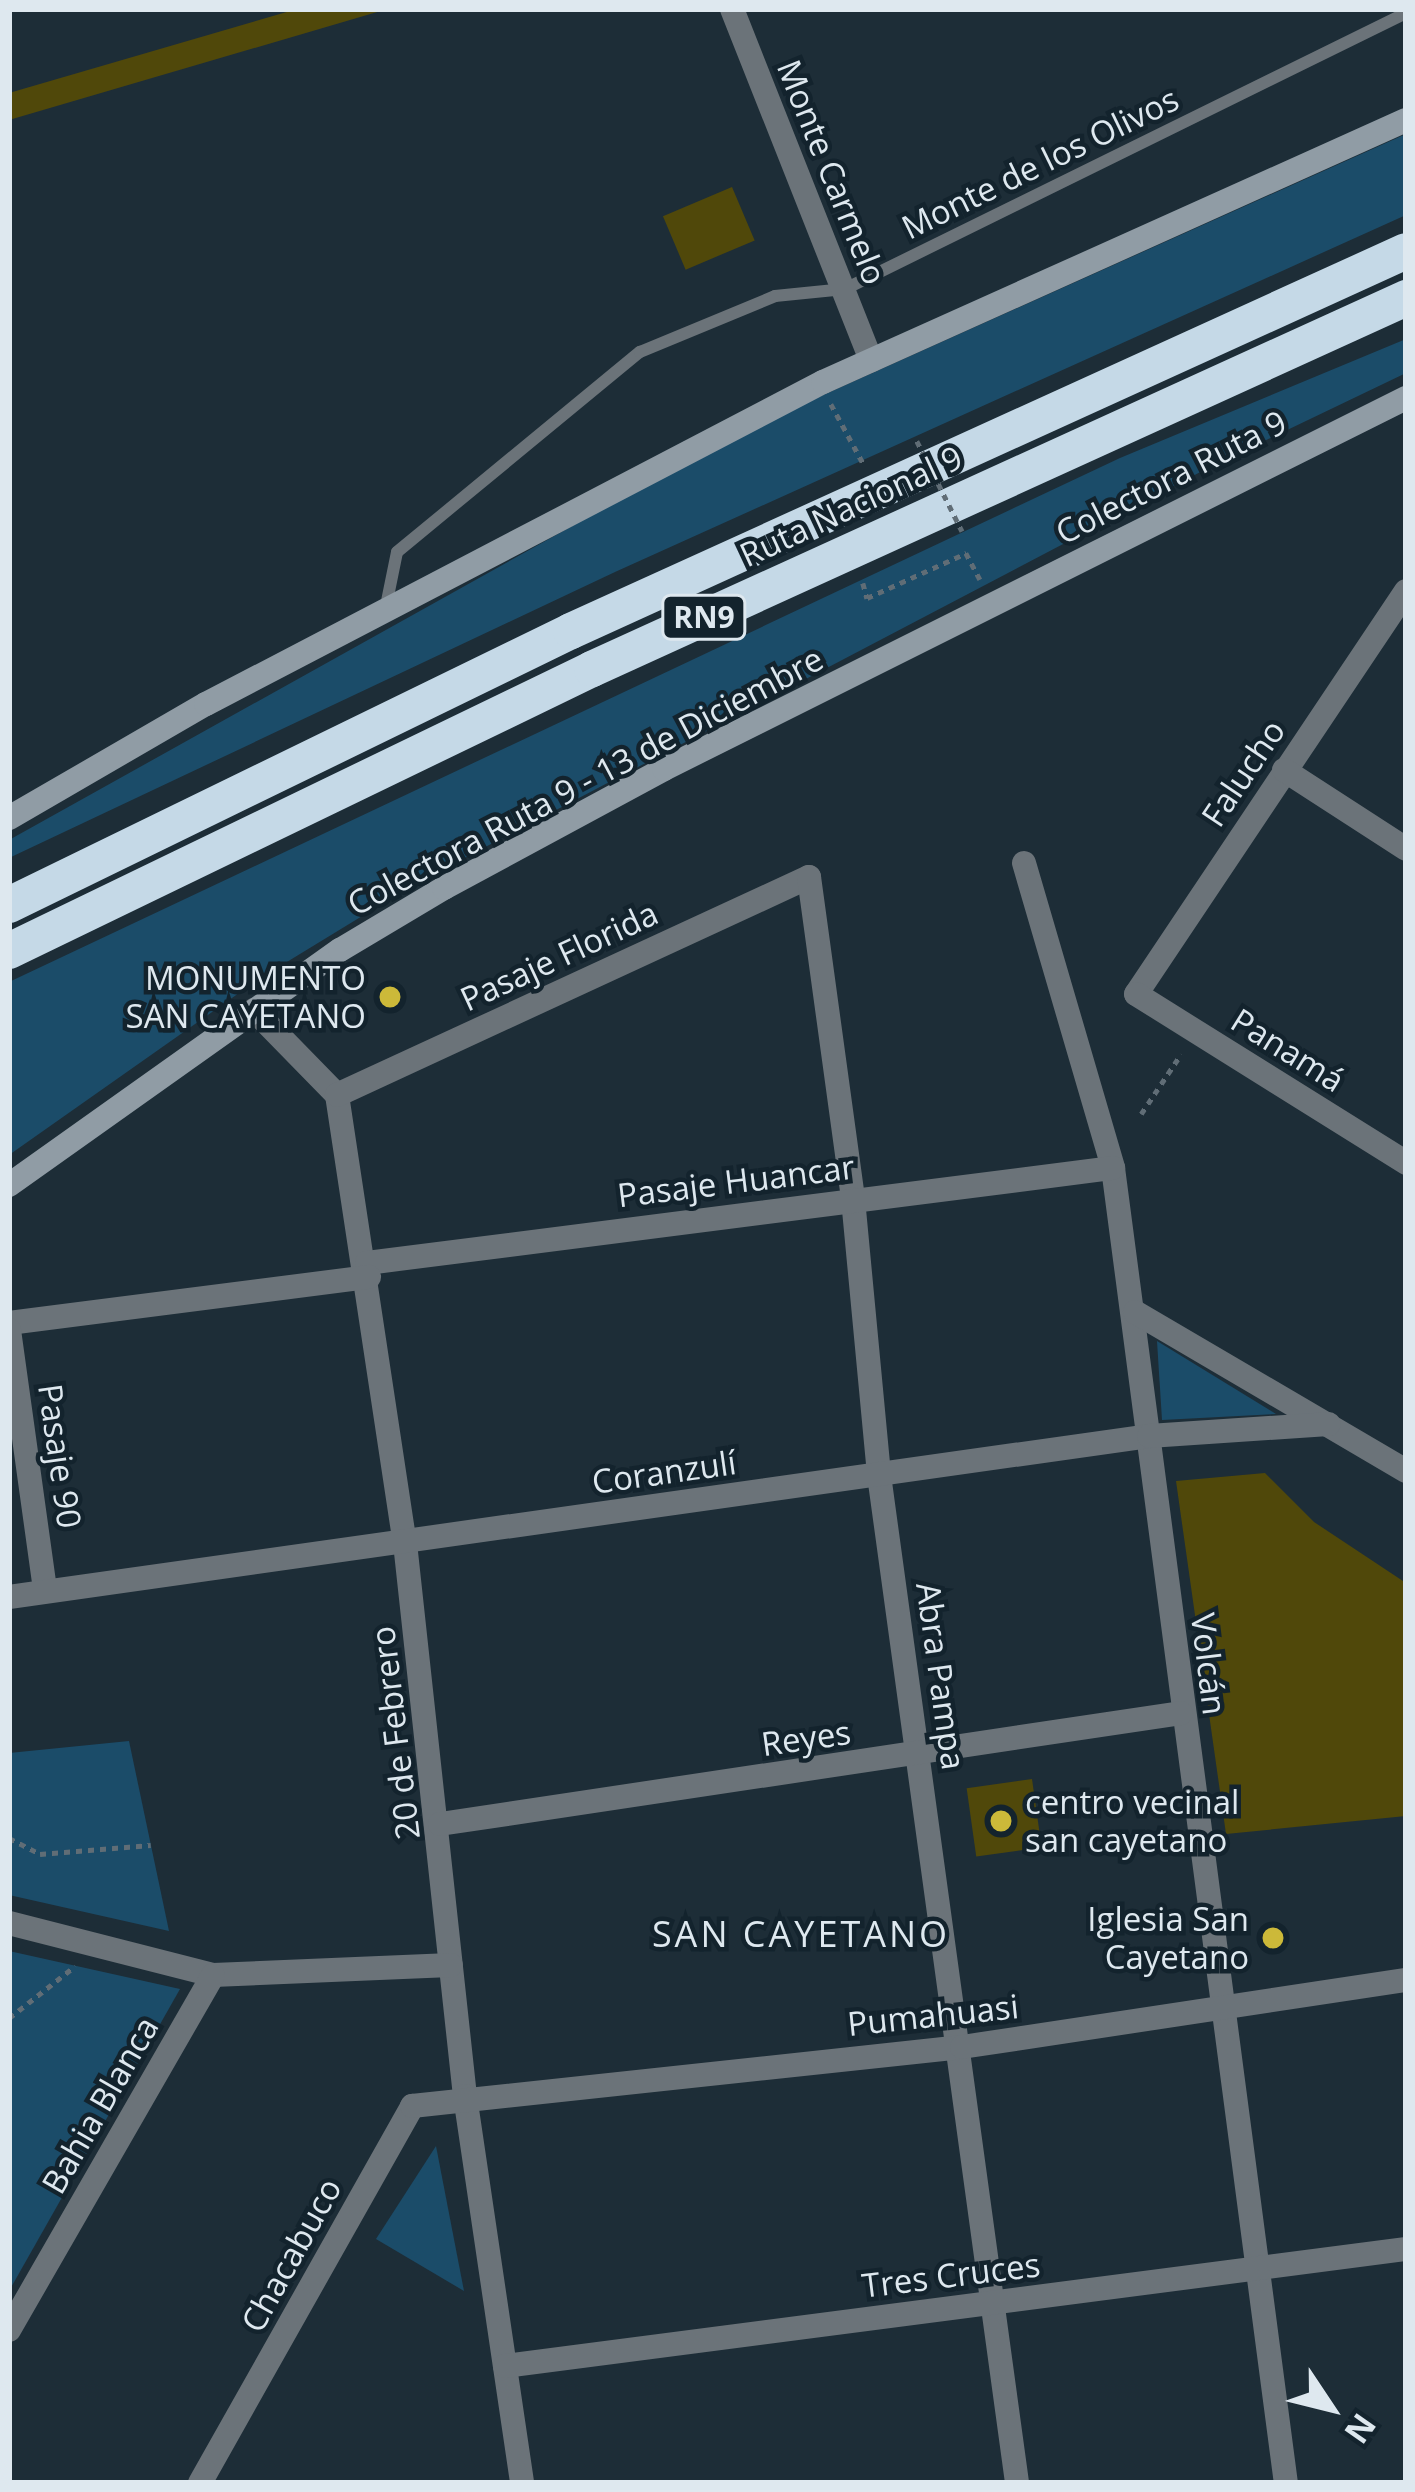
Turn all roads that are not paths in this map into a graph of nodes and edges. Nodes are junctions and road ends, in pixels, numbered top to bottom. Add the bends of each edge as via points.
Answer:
1 (732, 9) edge
2 (1406, 13) edge
3 (1406, 120) edge
4 (1406, 251) edge
5 (845, 289) junction
6 (1406, 298) edge
7 (871, 360) junction
8 (1406, 398) edge
9 (1406, 591) edge
10 (385, 612) junction
11 (968, 619) joint
12 (1284, 770) junction
13 (9, 818) edge
14 (1406, 849) edge
15 (1024, 863) dead end
16 (809, 878) joint
17 (9, 904) edge
18 (9, 951) edge
19 (1136, 994) joint
20 (254, 1010) junction
21 (337, 1095) junction
22 (1406, 1163) edge
23 (1113, 1168) junction
24 (9, 1185) edge
25 (854, 1199) junction
26 (368, 1270) junction
27 (1136, 1312) junction
28 (9, 1326) edge
29 (1329, 1424) junction
30 (1149, 1436) junction
31 (1406, 1471) edge
32 (879, 1475) junction
33 (405, 1543) junction
34 (45, 1591) junction
35 (9, 1598) edge
36 (1181, 1713) junction
37 (919, 1755) junction
38 (440, 1824) junction
39 (9, 1923) edge
40 (451, 1964) junction
41 (213, 1975) junction
42 (1406, 1980) edge
43 (1226, 2011) junction
44 (962, 2048) junction
45 (465, 2096) junction
46 (1406, 2249) edge
47 (1258, 2268) junction
48 (994, 2302) junction
49 (9, 2330) edge
50 (505, 2366) junction
51 (521, 2481) edge
52 (200, 2483) edge
53 (1017, 2483) edge
54 (1286, 2483) edge

1 - 5 street, Monte Carmelo
2 - 5 lane, Monte de los Olivos
3 - 7 street
4 - 17 highway, Ruta Nacional 9 / RN9 via 571,631
5 - 7 street, Monte Carmelo
5 - 10 lane, Monte de los Olivos via 775,296 640,352 397,552
6 - 18 highway, Ruta Nacional 9 / RN9 via 634,649
7 - 10 street
8 - 11 street, Colectora Ruta 9
9 - 12 street, Falucho
10 - 13 street
11 - 20 street, Colectora Ruta 9 - 13 de Diciembre via 444,887
12 - 14 street
12 - 19 street, Falucho
15 - 23 street, Volcán
16 - 21 street, Pasaje Florida
16 - 25 street, Abra Pampa
19 - 22 street, Panamá
20 - 21 street
20 - 24 street, Colectora Ruta 9 - 13 de Diciembre
21 - 26 street, 20 de Febrero
23 - 25 street, Pasaje Huancar
23 - 27 street, Volcán
25 - 26 street, Pasaje Huancar
25 - 32 street, Abra Pampa
26 - 28 street, Pasaje Huancar
26 - 33 street, 20 de Febrero
27 - 29 street
27 - 30 street, Volcán
28 - 34 street, Pasaje 90
29 - 30 street, Coranzulí
29 - 31 street
30 - 32 street, Coranzulí
30 - 36 street, Volcán
32 - 33 street, Coranzulí
32 - 37 street, Abra Pampa
33 - 34 street, Coranzulí
33 - 38 street, 20 de Febrero
34 - 35 street, Coranzulí
36 - 37 street, Reyes
36 - 43 street, Volcán
37 - 38 street, Reyes
37 - 44 street, Abra Pampa
38 - 40 street, 20 de Febrero
39 - 41 street
40 - 41 street
40 - 45 street, 20 de Febrero
41 - 49 street, Bahia Blanca
42 - 43 street, Pumahuasi
43 - 44 street, Pumahuasi
43 - 47 street, Volcán
44 - 45 street, Pumahuasi
44 - 48 street, Abra Pampa
45 - 50 street, 20 de Febrero
45 - 52 street, Chacabuco via 412,2106
46 - 47 street, Tres Cruces
47 - 48 street, Tres Cruces
47 - 54 street, Volcán
48 - 50 street, Tres Cruces
48 - 53 street, Abra Pampa
50 - 51 street, 20 de Febrero

